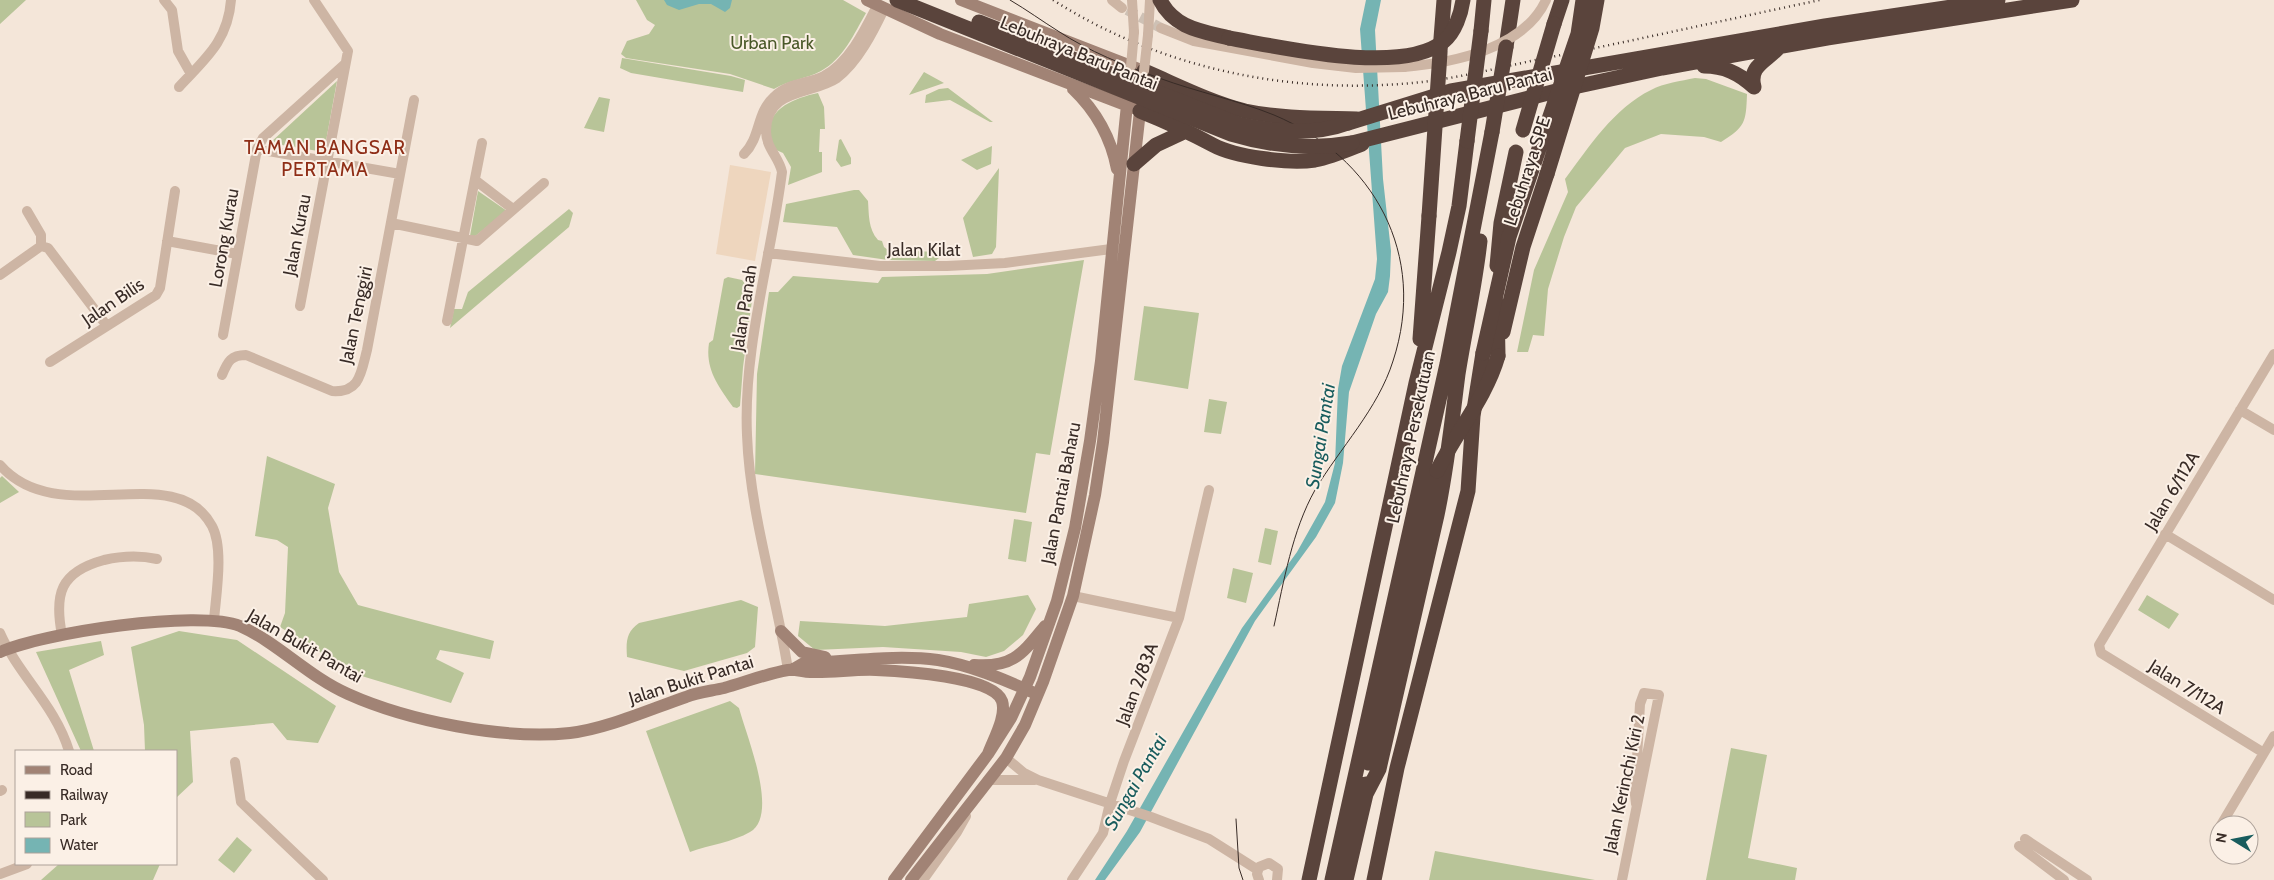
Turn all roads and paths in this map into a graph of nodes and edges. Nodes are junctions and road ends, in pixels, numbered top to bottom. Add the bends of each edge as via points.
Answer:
1 (164, 0) edge
2 (231, 0) edge
3 (314, 0) edge
4 (897, 0) edge
5 (924, 0) edge
6 (961, 0) edge
7 (1112, 0) edge
8 (1132, 0) edge
9 (1150, 0) edge
10 (1160, 0) edge
11 (1444, 0) edge
12 (1462, 0) edge
13 (1484, 0) edge
14 (1513, 0) edge
15 (1546, 0) edge
16 (1562, 0) edge
17 (1583, 0) edge
18 (1597, 0) edge
19 (1998, 0) edge
20 (2072, 0) edge
21 (876, 5) edge
22 (1122, 8) tunnel mouth
23 (1162, 28) tunnel mouth
24 (1230, 43) junction
25 (1780, 46) junction
26 (1101, 55) junction
27 (346, 64) junction
28 (1138, 68) junction
29 (1662, 68) junction
30 (191, 74) junction
31 (1070, 85) junction
32 (179, 87) dead end
33 (794, 89) junction
34 (1089, 92) junction
35 (1195, 93) junction
36 (414, 100) dead end
37 (1133, 108) junction
38 (1363, 119) junction
39 (1186, 131) junction
40 (1382, 136) junction
41 (482, 143) dead end
42 (257, 149) junction
43 (1489, 150) junction
44 (1516, 152) junction
45 (744, 154) dead end
46 (327, 162) junction
47 (1134, 164) junction
48 (400, 174) junction
49 (1118, 178) junction
50 (475, 180) junction
51 (544, 183) dead end
52 (175, 191) dead end
53 (513, 209) junction
54 (27, 211) dead end
55 (391, 223) junction
56 (463, 238) junction
57 (167, 240) junction
58 (41, 246) junction
59 (1111, 248) junction
60 (768, 253) junction
61 (237, 254) junction
62 (0, 275) edge
63 (1476, 277) junction
64 (300, 306) dead end
65 (447, 321) dead end
66 (107, 326) junction
67 (223, 335) dead end
68 (1490, 354) junction
69 (2274, 354) edge
70 (50, 362) dead end
71 (222, 375) dead end
72 (1416, 383) junction
73 (2240, 410) junction
74 (2274, 430) edge
75 (0, 464) edge
76 (1209, 490) dead end
77 (2166, 534) junction
78 (157, 559) dead end
79 (1073, 596) junction
80 (2274, 600) edge
81 (1178, 618) junction
82 (1051, 619) junction
83 (214, 620) junction
84 (781, 631) junction
85 (0, 633) edge
86 (62, 636) junction
87 (2099, 645) joint
88 (4, 651) edge
89 (857, 661) junction
90 (959, 664) junction
91 (790, 670) junction
92 (1025, 689) junction
93 (1038, 695) junction
94 (1386, 696) junction
95 (2274, 736) edge
96 (69, 750) edge
97 (2264, 753) junction
98 (988, 754) junction
99 (1006, 758) junction
100 (235, 762) dead end
101 (988, 780) junction
102 (1038, 780) junction
103 (1366, 794) junction
104 (973, 799) junction
105 (1110, 803) junction
106 (1636, 804) junction
107 (2227, 815) edge
108 (1340, 846) junction
109 (24, 865) edge
110 (0, 874) edge
111 (1258, 877) edge
112 (323, 880) edge
113 (894, 880) edge
114 (912, 880) edge
115 (923, 880) edge
116 (1072, 880) edge
117 (1277, 880) edge
118 (1309, 880) edge
119 (1332, 880) edge
120 (1346, 880) edge
121 (1374, 880) edge
122 (1622, 880) edge
123 (2064, 880) edge
124 (2087, 880) edge

1 - 30 street via 172,10 178,51
2 - 30 street via 221,39 209,57
3 - 27 street, Jalan Kurau via 348,51
4 - 40 highway, Lebuhraya Baru Pantai, bridge via 1247,139 1280,146 1320,147
5 - 38 highway, Lebuhraya Baru Pantai, bridge via 1238,124 1286,131 1321,130
6 - 26 main road
7 - 22 street
8 - 28 street, bridge
9 - 28 street, bridge via 1148,35
10 - 24 highway via 1172,18 1181,24
11 - 72 highway, bridge
12 - 24 highway, bridge via 1457,22 1444,41 1408,57 1340,55
13 - 72 highway, Lebuhraya Persekutuan, bridge via 1455,225
14 - 43 highway, Lebuhraya Persekutuan, bridge
15 - 24 street, bridge via 1535,19 1515,35 1494,46 1430,65 1356,68 1313,63
16 - 44 highway, bridge
17 - 68 highway, Lebuhraya SPE, bridge via 1578,34 1509,237
18 - 68 highway, Lebuhraya SPE, bridge via 1592,28
19 - 38 highway, Lebuhraya Baru Pantai via 1825,26 1451,91
20 - 25 highway, Lebuhraya Baru Pantai
21 - 31 main road
21 - 33 street, Jalan Panah via 861,50 844,72 825,84
23 - 24 street via 1194,41
25 - 29 highway, Lebuhraya Baru Pantai
25 - 29 highway via 1754,69 1754,87 1745,78 1723,67
26 - 28 main road
26 - 34 main road via 1112,66 1113,80 1104,90
27 - 42 street, Lorong Kurau via 263,138
27 - 46 street, Jalan Kurau
28 - 35 highway
28 - 37 main road, Jalan Pantai Baharu
29 - 40 highway, Lebuhraya Baru Pantai via 1472,111
30 - 32 street
31 - 34 main road
31 - 49 main road via 1103,127 1113,152
33 - 45 street, Jalan Panah via 780,92 773,98 764,112 754,143
33 - 60 street, Jalan Panah via 775,106 766,126 767,141 782,172
34 - 37 main road
35 - 38 highway via 1245,111 1286,117
35 - 39 highway via 1178,92 1168,102 1170,118
36 - 48 street, Jalan Tenggiri
37 - 39 highway
37 - 47 main road, Jalan Pantai Baharu
37 - 49 main road, Jalan Pantai Baharu
39 - 40 highway via 1214,145 1258,157 1313,160
39 - 47 highway via 1156,145
41 - 50 street
42 - 46 street
42 - 61 street, Lorong Kurau
43 - 63 highway
43 - 108 highway, Lebuhraya Persekutuan via 1447,364
44 - 63 highway
44 - 68 highway via 1500,232
46 - 48 street
46 - 64 street, Jalan Kurau
47 - 79 main road, Jalan Pantai Baharu via 1103,442
48 - 55 street, Jalan Tenggiri
49 - 59 main road, Jalan Pantai Baharu
50 - 53 street
50 - 56 street
51 - 53 street
52 - 57 street, Jalan Bilis
53 - 56 street via 477,241
54 - 58 street via 41,235
55 - 56 street
55 - 71 street, Jalan Tenggiri via 367,350 360,375 352,388 344,392 332,391 246,355 235,355 228,360
56 - 65 street
57 - 61 street
57 - 66 street, Jalan Bilis via 160,288 156,295
58 - 62 street
58 - 66 street via 48,248
59 - 60 street, Jalan Kilat via 984,265 901,267
59 - 82 main road, Jalan Pantai Baharu via 1090,441 1074,528
60 - 84 street, Jalan Panah via 750,375 747,434 760,538
61 - 67 street, Lorong Kurau
63 - 103 highway via 1435,525 1379,769
66 - 70 street, Jalan Bilis
68 - 94 highway, bridge via 1492,377 1437,471
68 - 121 highway, bridge via 1473,416 1468,491 1397,768
69 - 73 street, Jalan 6/112A
72 - 118 highway, Lebuhraya Persekutuan
73 - 74 street
73 - 77 street, Jalan 6/112A
75 - 83 street via 17,481 46,493 77,496 155,493 187,502 212,526 217,546
76 - 81 street, Jalan 2/83A
77 - 80 street
77 - 87 street, Jalan 6/112A
78 - 86 street via 135,555 117,558 84,566 72,574 63,586 59,602
79 - 81 street
79 - 93 main road, Jalan Pantai Baharu
81 - 105 street, Jalan 2/83A
82 - 90 main road via 1025,650 1009,662 990,666
82 - 92 main road, Jalan Pantai Baharu
83 - 86 main road, Jalan Bukit Pantai via 178,620
83 - 91 main road, Jalan Bukit Pantai via 241,627 346,693 416,717 506,732 571,733 631,717 689,695
84 - 89 main road via 802,652
84 - 91 street, Jalan Panah
85 - 88 street
86 - 88 main road, Jalan Bukit Pantai
87 - 97 street, Jalan 7/112A via 2101,653
88 - 96 street via 52,710
89 - 90 main road, Jalan Bukit Pantai via 916,659
89 - 91 main road, Jalan Bukit Pantai via 804,664
90 - 92 main road, Jalan Bukit Pantai
91 - 98 main road, Jalan Bukit Pantai via 875,670 951,678 994,691 1003,705
92 - 93 main road, Jalan Bukit Pantai
92 - 98 main road, Jalan Pantai Baharu
93 - 99 main road, Jalan Pantai Baharu
94 - 103 highway
94 - 108 highway via 1355,811
95 - 97 street
97 - 107 street
98 - 113 main road, Jalan Pantai Baharu
99 - 101 main road, Jalan Pantai Baharu
99 - 102 street
100 - 112 street via 241,802
101 - 102 street
101 - 104 main road, Jalan Pantai Baharu
102 - 105 street
103 - 120 highway
104 - 114 main road, Jalan Pantai Baharu
104 - 115 street via 957,832
105 - 111 street via 1209,839
105 - 116 street, Jalan 2/83A via 1103,833
106 - 106 street, Jalan Kerinchi Kiri 2 via 1640,704 1644,694 1659,695
106 - 122 street, Jalan Kerinchi Kiri 2
108 - 119 highway, Lebuhraya Persekutuan
109 - 110 street
111 - 117 street via 1262,865 1272,864 1279,872
123 - 124 street via 2022,843

